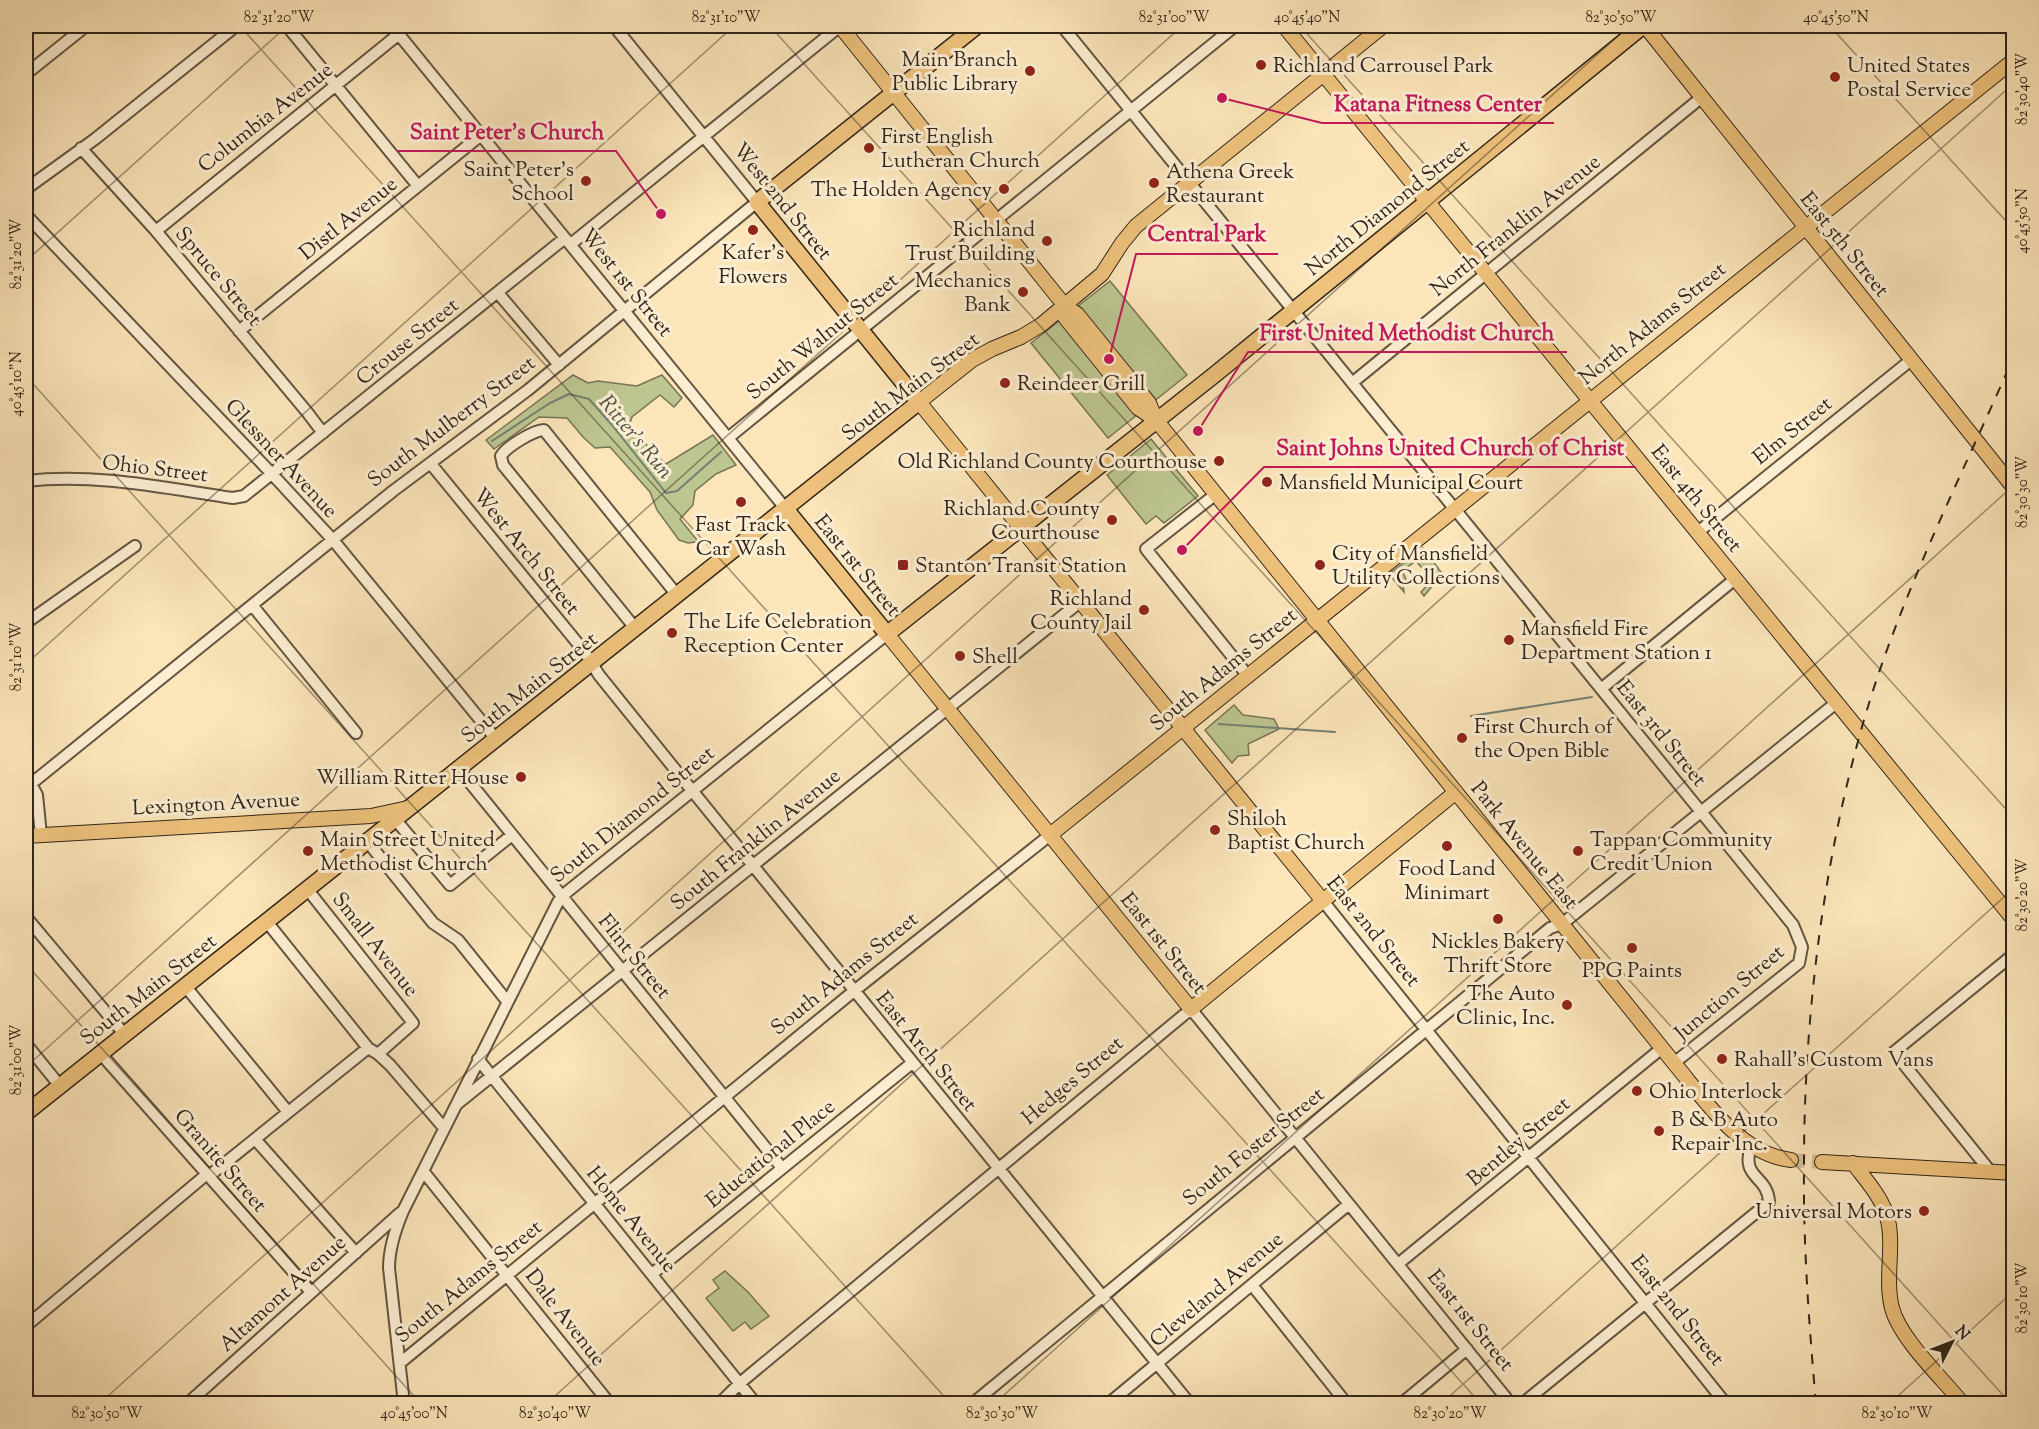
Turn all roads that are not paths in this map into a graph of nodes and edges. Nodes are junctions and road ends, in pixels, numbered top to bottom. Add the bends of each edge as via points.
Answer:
1 (86, 26) edge
2 (236, 26) edge
3 (287, 26) edge
4 (614, 26) edge
5 (840, 26) edge
6 (977, 26) edge
7 (1062, 26) edge
8 (1236, 26) edge
9 (1284, 26) edge
10 (1383, 26) edge
11 (1644, 26) edge
12 (395, 30) edge
13 (2013, 60) edge
14 (26, 74) edge
15 (1324, 75) junction
16 (336, 86) junction
17 (894, 92) junction
18 (1702, 97) junction
19 (1131, 110) junction
20 (481, 135) junction
21 (703, 136) junction
22 (81, 148) junction
23 (1190, 183) junction
24 (418, 186) junction
25 (26, 189) edge
26 (1428, 201) junction
27 (757, 202) junction
28 (26, 215) edge
29 (997, 220) junction
30 (1804, 227) junction
31 (156, 231) junction
32 (568, 241) junction
33 (1487, 274) junction
34 (498, 293) junction
35 (1065, 306) junction
36 (624, 310) junction
37 (1293, 310) junction
38 (860, 329) junction
39 (239, 331) junction
40 (1911, 360) junction
41 (559, 365) junction
42 (1352, 383) junction
43 (1590, 400) junction
44 (919, 402) junction
45 (1156, 420) junction
46 (323, 434) junction
47 (728, 438) junction
48 (431, 464) junction
49 (272, 474) junction
50 (26, 481) edge
51 (2013, 488) edge
52 (1216, 494) junction
53 (785, 508) junction
54 (1454, 509) junction
55 (1022, 528) junction
56 (1698, 532) junction
57 (333, 540) junction
58 (135, 546) dead end
59 (1736, 579) junction
60 (677, 595) junction
61 (1081, 602) junction
62 (252, 605) junction
63 (1318, 620) junction
64 (26, 622) edge
65 (635, 628) junction
66 (887, 634) junction
67 (592, 664) junction
68 (1248, 676) junction
69 (1601, 689) junction
70 (1836, 703) junction
71 (948, 709) junction
72 (1183, 728) junction
73 (356, 733) dead end
74 (496, 740) junction
75 (459, 769) junction
76 (29, 778) edge
77 (692, 791) junction
78 (1456, 792) junction
79 (408, 808) junction
80 (1701, 812) junction
81 (395, 819) junction
82 (40, 835) junction
83 (512, 835) junction
84 (1050, 835) junction
85 (26, 836) edge
86 (367, 841) junction
87 (752, 865) junction
88 (308, 890) junction
89 (562, 896) junction
90 (1323, 901) junction
91 (26, 917) edge
92 (2013, 920) edge
93 (267, 922) junction
94 (1562, 924) junction
95 (1802, 947) joint
96 (2013, 954) edge
97 (622, 971) junction
98 (186, 987) junction
99 (854, 991) junction
100 (507, 1001) junction
101 (1191, 1009) junction
102 (1425, 1029) junction
103 (125, 1035) junction
104 (26, 1044) edge
105 (1662, 1048) junction
106 (373, 1051) junction
107 (101, 1054) junction
108 (478, 1059) junction
109 (912, 1063) junction
110 (1674, 1064) junction
111 (492, 1076) junction
112 (60, 1086) junction
113 (724, 1098) junction
114 (455, 1106) junction
115 (288, 1112) junction
116 (26, 1113) edge
117 (444, 1128) junction
118 (1295, 1137) junction
119 (255, 1138) junction
120 (1751, 1146) junction
121 (1528, 1158) junction
122 (1791, 1160) tunnel mouth
123 (1822, 1162) tunnel mouth
124 (1853, 1163) junction
125 (782, 1168) junction
126 (998, 1169) junction
127 (423, 1171) junction
128 (1990, 1171) junction
129 (2013, 1173) edge
130 (208, 1175) junction
131 (595, 1204) junction
132 (1349, 1204) junction
133 (403, 1211) junction
134 (356, 1253) junction
135 (1398, 1264) junction
136 (652, 1274) junction
137 (508, 1275) junction
138 (1252, 1285) junction
139 (311, 1293) junction
140 (1102, 1296) junction
141 (1646, 1305) junction
142 (26, 1326) edge
143 (1467, 1349) junction
144 (400, 1363) junction
145 (1157, 1363) junction
146 (740, 1383) junction
147 (187, 1404) edge
148 (404, 1404) edge
149 (610, 1404) edge
150 (719, 1404) edge
151 (756, 1404) edge
152 (972, 1404) edge
153 (1108, 1404) edge
154 (1190, 1404) edge
155 (1347, 1404) edge
156 (1401, 1404) edge
157 (1511, 1404) edge
158 (1522, 1404) edge
159 (1726, 1404) edge
160 (1963, 1404) edge

1 - 14 street
2 - 22 street
3 - 16 street
4 - 21 street, West 2nd Street
5 - 17 main road, Park Avenue East
5 - 21 street, Crouse Street
6 - 17 highway, South Mulberry Street
7 - 19 street, East 3rd Street
8 - 19 street, South Walnut Street
9 - 15 main road, East 4th Street
10 - 15 main road, South Main Street
11 - 18 main road, East 5th Street
11 - 26 highway, North Diamond Street
12 - 16 street, Columbia Avenue
12 - 20 street, West 1st Street
13 - 30 main road, North Adams Street
15 - 23 main road, South Main Street
15 - 26 main road, East 4th Street
16 - 24 street
16 - 31 street, Columbia Avenue
17 - 27 highway, South Mulberry Street
17 - 29 main road, Park Avenue East
18 - 30 main road, East 5th Street
18 - 33 street, North Franklin Avenue
19 - 23 street, East 3rd Street
19 - 29 street, South Walnut Street
20 - 24 street, Distl Avenue
20 - 32 street, West 1st Street
21 - 27 street, West 2nd Street
21 - 32 street, Crouse Street
22 - 25 street
22 - 31 street, Spruce Street
23 - 35 main road, South Main Street via 1136,226 1106,270
23 - 37 street, East 3rd Street
24 - 39 street, Distl Avenue
26 - 33 main road, East 4th Street
26 - 37 highway, North Diamond Street
27 - 36 street, South Mulberry Street
27 - 38 highway, West 2nd Street
28 - 49 street, Glessner Avenue
29 - 35 main road, Park Avenue East
29 - 38 street, South Walnut Street
30 - 40 main road, East 5th Street
30 - 43 main road, North Adams Street
31 - 39 street, Spruce Street
32 - 34 street, Crouse Street
32 - 36 street, West 1st Street
33 - 42 street, North Franklin Avenue
33 - 43 main road, East 4th Street
34 - 41 street
34 - 46 street, Crouse Street
35 - 44 main road, South Main Street via 1031,332 972,360
35 - 45 main road, Park Avenue East via 1077,314 1138,389
36 - 41 street, South Mulberry Street
36 - 47 street, West 1st Street
37 - 42 street, East 3rd Street
37 - 45 highway, North Diamond Street
38 - 44 highway, West 2nd Street
38 - 47 street, South Walnut Street
39 - 46 street, Spruce Street
40 - 51 main road, East 5th Street
40 - 56 street, Elm Street
41 - 48 street, South Mulberry Street
42 - 54 street, East 3rd Street
43 - 54 main road, North Adams Street
43 - 56 main road, East 4th Street
44 - 53 highway, South Main Street
44 - 55 main road, East 2nd Street
45 - 52 main road, Park Avenue East
45 - 55 highway, South Diamond Street
46 - 49 street, Crouse Street
47 - 53 street, West 1st Street
48 - 57 street, South Mulberry Street
48 - 67 street, West Arch Street
49 - 50 street, Ohio Street via 239,498 101,480
49 - 57 street, Glessner Avenue
52 - 63 main road, Park Avenue East
52 - 68 street via 1146,549
53 - 60 highway, South Main Street
53 - 66 highway, East 1st Street
54 - 63 main road, North Adams Street
54 - 69 street, East 3rd Street
55 - 61 main road, East 2nd Street
55 - 66 highway, South Diamond Street
56 - 59 main road, East 4th Street
57 - 62 street, South Mulberry Street
57 - 74 street, Glessner Avenue
58 - 64 street
59 - 69 street
59 - 70 main road, East 4th Street
60 - 65 highway, South Main Street
60 - 65 street via 544,430 537,430 504,450 503,465
61 - 71 street, South Franklin Avenue
61 - 72 main road, East 2nd Street
62 - 73 street
62 - 76 street, South Mulberry Street
63 - 68 main road, South Adams Street
63 - 78 main road, Park Avenue East
65 - 67 highway, South Main Street
66 - 71 main road, East 1st Street
66 - 77 street, South Diamond Street
67 - 74 highway, South Main Street
67 - 77 street, East Arch Street
68 - 72 main road, South Adams Street
69 - 80 street, East 3rd Street
70 - 80 street, South Foster Street
70 - 92 main road, East 4th Street
71 - 84 main road, East 1st Street
71 - 87 street, South Franklin Avenue
72 - 84 main road, South Adams Street
72 - 90 main road, East 2nd Street
74 - 75 highway, South Main Street
75 - 79 highway, South Main Street
75 - 83 street, Flint Street
76 - 82 street via 38,801
77 - 87 street, East Arch Street
77 - 89 street, South Diamond Street
78 - 90 main road, Hedges Street
78 - 94 main road, Park Avenue East
79 - 81 highway, South Main Street
79 - 82 main road, Lexington Avenue via 371,816
80 - 94 street, South Foster Street
80 - 95 street, East 3rd Street via 1793,925
81 - 83 street via 450,885
81 - 86 highway, South Main Street
82 - 85 main road, Lexington Avenue
83 - 89 street, Flint Street
84 - 99 street, South Adams Street
84 - 101 main road, East 1st Street
86 - 88 highway, South Main Street
86 - 100 street via 433,923 458,940
87 - 97 street, South Franklin Avenue
87 - 99 street, East Arch Street
88 - 93 highway, South Main Street
88 - 106 street, Small Avenue via 413,1023
89 - 97 street, Flint Street
89 - 100 street, South Diamond Street
90 - 101 main road, Hedges Street
90 - 102 street, East 2nd Street
91 - 103 street
93 - 98 highway, South Main Street
93 - 106 street
94 - 102 street, South Foster Street via 1550,928
94 - 105 main road, Park Avenue East
95 - 110 street, Junction Street via 1799,963
96 - 128 street via 1894,1052
97 - 111 street, South Franklin Avenue
97 - 113 street, Flint Street
98 - 103 highway, South Main Street
98 - 115 street
99 - 109 street, East Arch Street
99 - 113 street, South Adams Street
100 - 108 street, South Diamond Street
101 - 118 street, East 1st Street
101 - 126 street, Hedges Street
102 - 118 street, South Foster Street
102 - 121 street, East 2nd Street
103 - 107 highway, South Main Street
104 - 112 street
105 - 110 main road, Park Avenue East
105 - 121 street, Bentley Street
106 - 115 street
106 - 117 street via 390,1065
107 - 112 highway, South Main Street
107 - 130 street, Granite Street
108 - 111 street, Home Avenue
108 - 114 street, South Diamond Street
109 - 125 street, Educational Place
109 - 126 street, East Arch Street
110 - 120 main road, Park Avenue East
111 - 114 street, South Franklin Avenue
111 - 131 street, Home Avenue
112 - 116 highway, South Main Street
113 - 125 street, Flint Street
113 - 131 street, South Adams Street
114 - 117 street, South Diamond Street
115 - 119 street
117 - 127 street, South Diamond Street
118 - 132 street, East 1st Street
118 - 140 street, South Foster Street
119 - 130 street
119 - 134 street
120 - 122 main road, Park Avenue East
120 - 141 street via 1749,1168 1766,1188 1769,1202
121 - 135 street, Bentley Street
121 - 141 street, East 2nd Street
123 - 124 main road
124 - 128 main road
124 - 160 main road via 1876,1192 1887,1219 1890,1293 1898,1322
125 - 136 street, Educational Place
126 - 140 street, East Arch Street
126 - 146 street, Hedges Street
127 - 133 street, South Diamond Street
127 - 137 street, Dale Avenue
128 - 129 main road
130 - 139 street, Granite Street
130 - 142 street
131 - 136 street, Home Avenue
131 - 137 street, South Adams Street
132 - 135 street, East 1st Street
132 - 138 street, Cleveland Avenue
133 - 134 street, Altamont Avenue
133 - 144 street, South Diamond Street via 389,1258
134 - 139 street, Altamont Avenue
135 - 143 street, East 1st Street
136 - 146 street, Home Avenue
137 - 144 street, South Adams Street
137 - 149 street, Dale Avenue
138 - 145 street, Cleveland Avenue
138 - 155 street
139 - 147 street, Altamont Avenue
140 - 145 street, East Arch Street
140 - 152 street, South Foster Street
141 - 158 street
141 - 159 street, East 2nd Street
143 - 156 street
143 - 157 street, East 1st Street
144 - 148 street, South Diamond Street
145 - 153 street, Cleveland Avenue
145 - 154 street, East Arch Street
146 - 150 street, Hedges Street
146 - 151 street, Home Avenue

